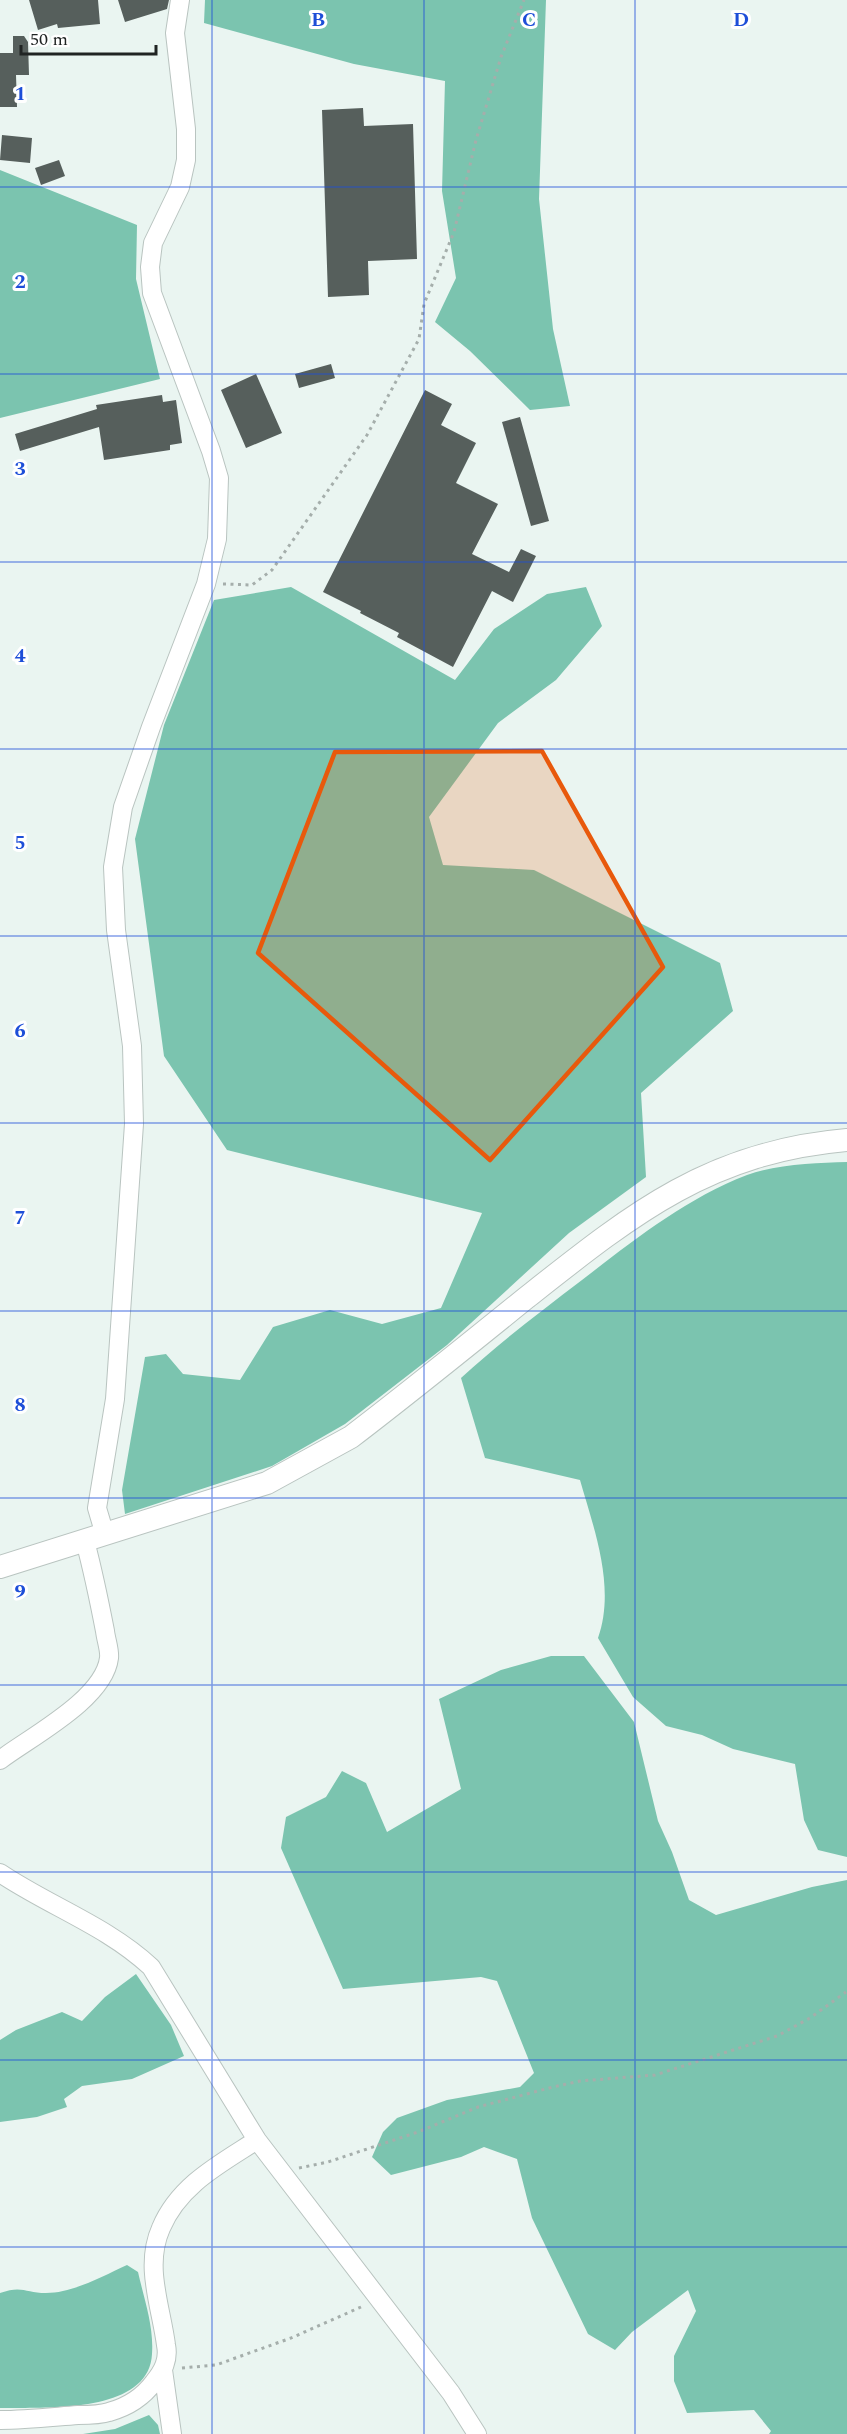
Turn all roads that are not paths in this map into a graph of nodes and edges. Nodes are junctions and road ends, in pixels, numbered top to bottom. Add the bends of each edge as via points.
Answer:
1 (180, 0) edge
2 (847, 1140) edge
3 (95, 1538) junction
4 (0, 1567) edge
5 (0, 1760) edge
6 (0, 1873) edge
7 (257, 2140) junction
8 (163, 2370) junction
9 (0, 2420) edge
10 (172, 2434) edge
11 (477, 2434) edge

1 - 3 street via 175,33 186,160 180,187 153,243 150,267 152,293 219,478 217,539 206,584 123,807 112,867 116,930 132,1046 134,1124 116,1399
2 - 3 street via 758,1156 671,1192 610,1231 351,1437 267,1482
3 - 4 street
3 - 5 street via 97,1586 109,1657 104,1674 95,1690 82,1701
6 - 7 street via 133,1950 150,1967
7 - 8 street via 198,2179 171,2208 160,2230 153,2275 167,2348
7 - 11 street via 380,2298
8 - 9 street via 148,2391 107,2413
8 - 10 street

